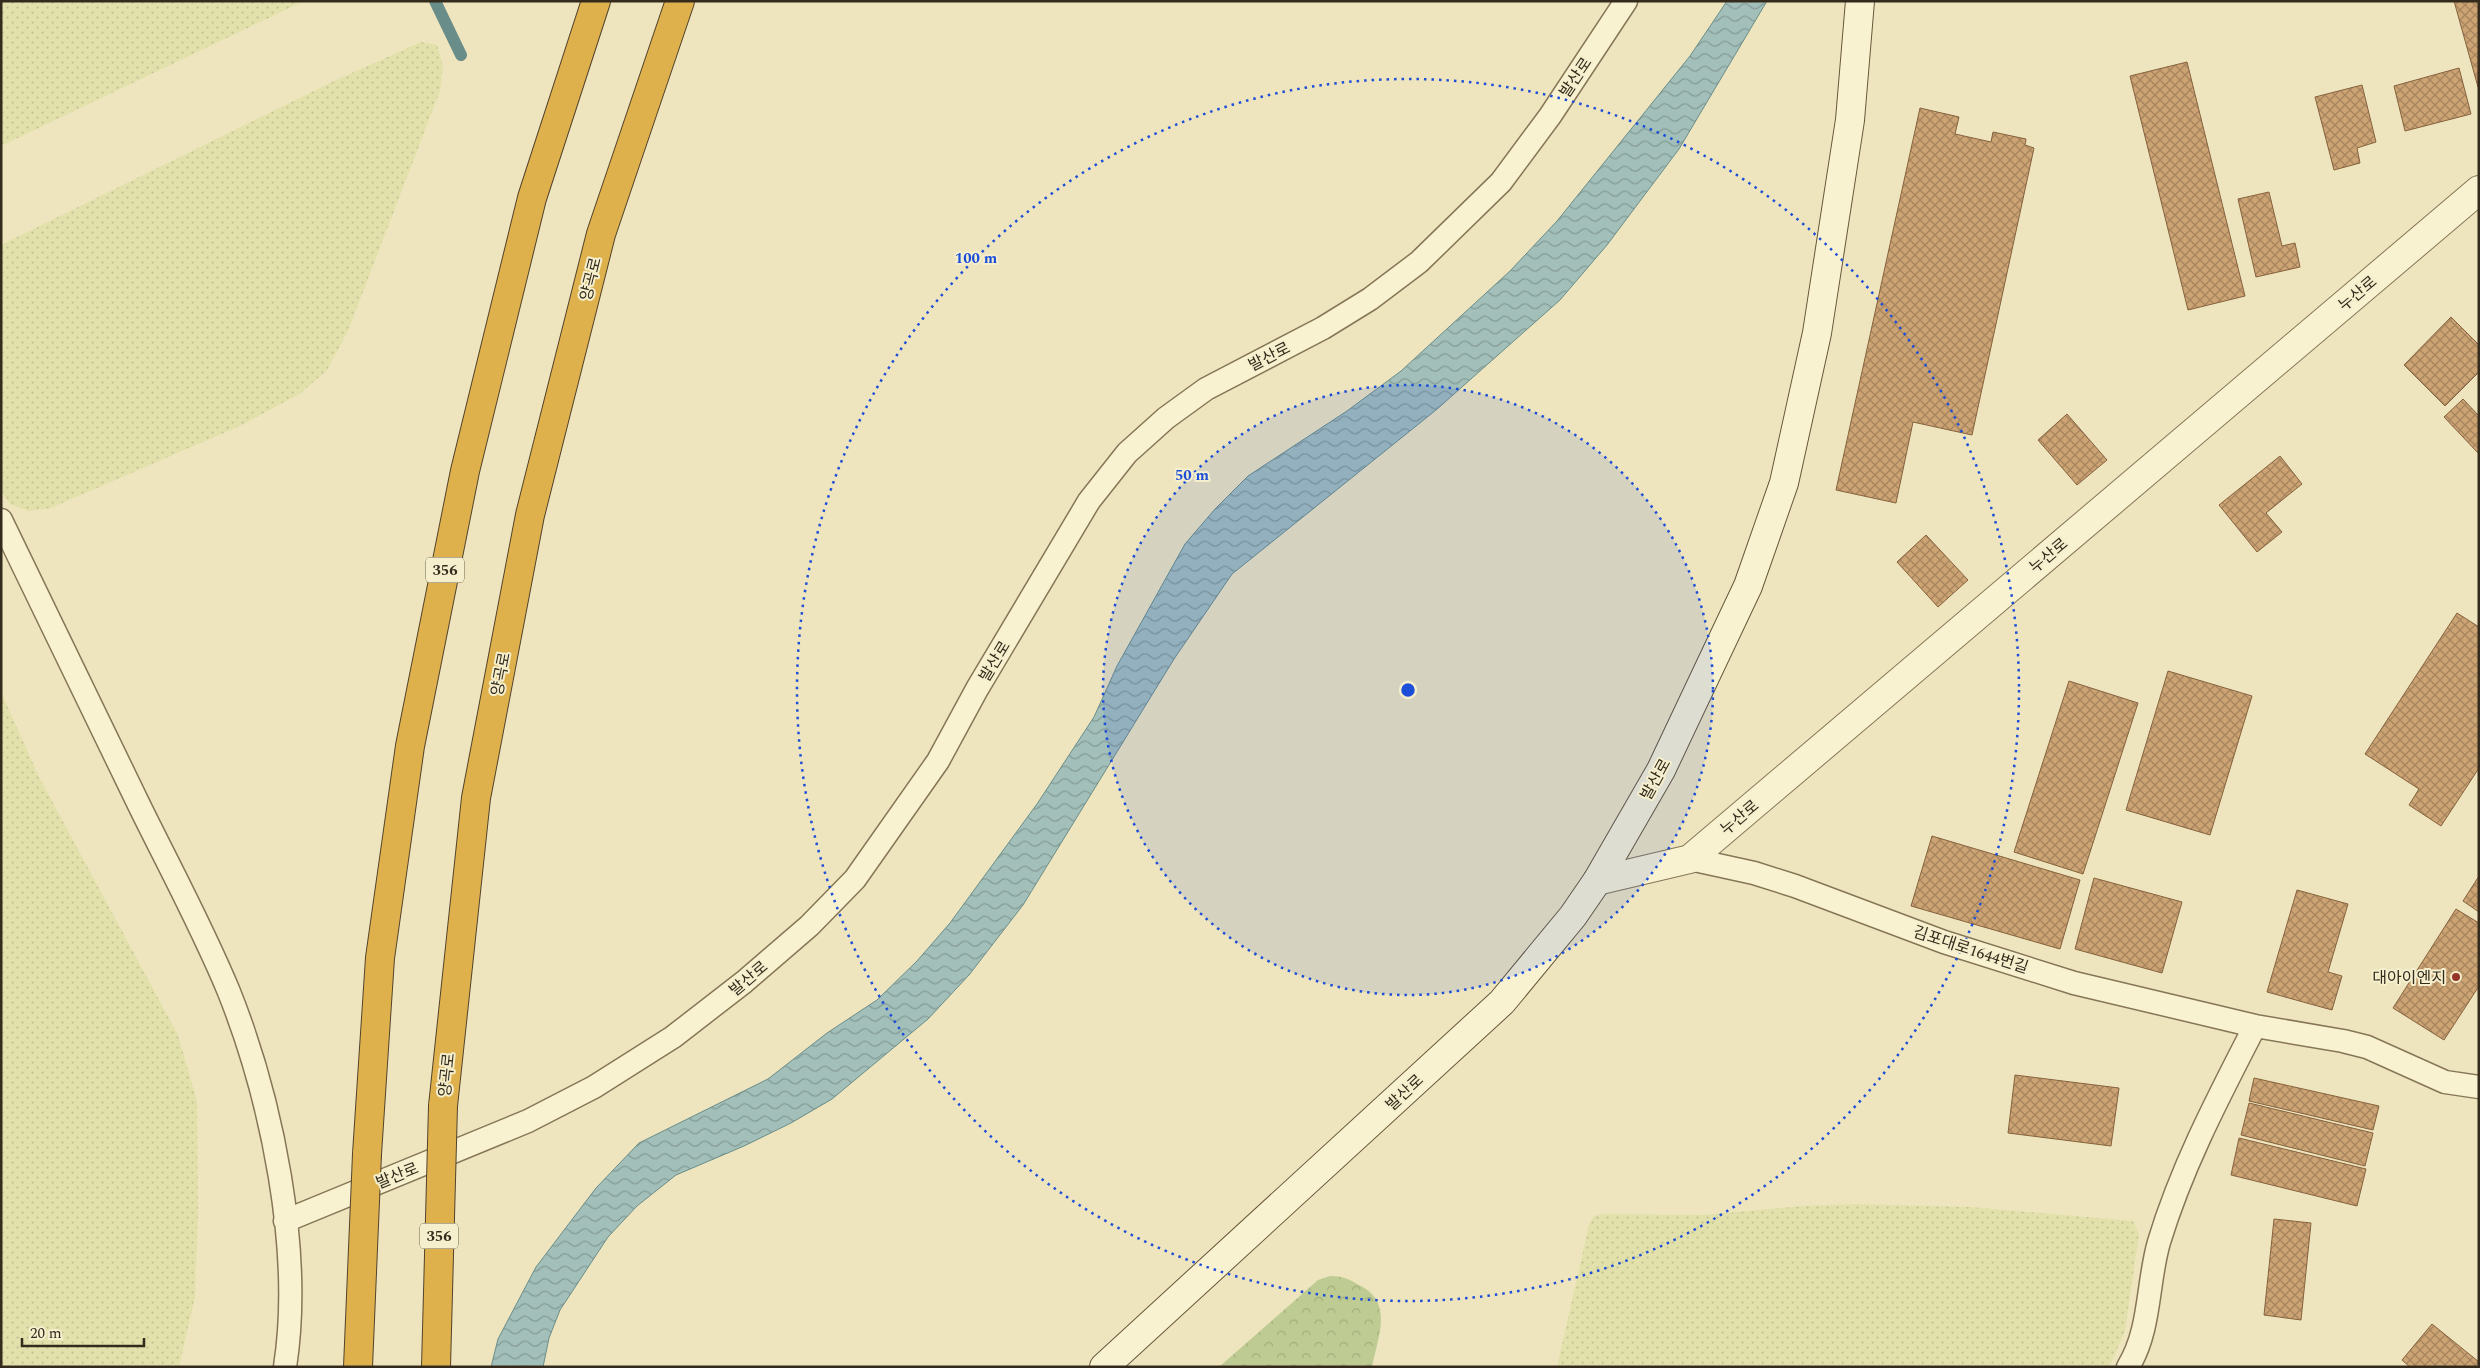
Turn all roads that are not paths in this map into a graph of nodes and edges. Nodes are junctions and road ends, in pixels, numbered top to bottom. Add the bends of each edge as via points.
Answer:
1 (596, 1) edge
2 (680, 1) edge
3 (1626, 1) edge
4 (1860, 1) edge
5 (2479, 190) edge
6 (1, 520) edge
7 (1690, 859) junction
8 (1597, 881) junction
9 (2255, 1026) junction
10 (2479, 1087) edge
11 (285, 1221) junction
12 (285, 1367) edge
13 (358, 1367) edge
14 (436, 1367) edge
15 (1104, 1367) edge
16 (2128, 1367) edge

1 - 13 highway, 356, bridge via 532,198 465,471 410,746 380,958
2 - 14 highway, 양곡로 / 356, bridge via 601,234 530,516 476,798 443,1106
3 - 11 lane, 발산로 via 1550,116 1501,182 1419,262 1370,299 1323,328 1206,389 1166,418 1128,453 1089,501 928,777 856,879 809,926 673,1037 594,1087 528,1121
4 - 8 street, 발산로 via 1850,120 1816,333 1784,483 1748,586 1661,770
5 - 7 street, 누산로
6 - 11 lane via 229,992 258,1079 282,1182
7 - 8 street, 누산로
7 - 9 lane, 김포대로1644번길 via 1770,878 1944,942 2074,983
8 - 15 street, 발산로 via 1573,916 1502,1002
9 - 10 lane, 김포대로1644번길 via 2359,1045 2445,1082
9 - 16 lane via 2180,1181 2158,1243 2147,1296 2144,1331
11 - 12 lane via 290,1327

